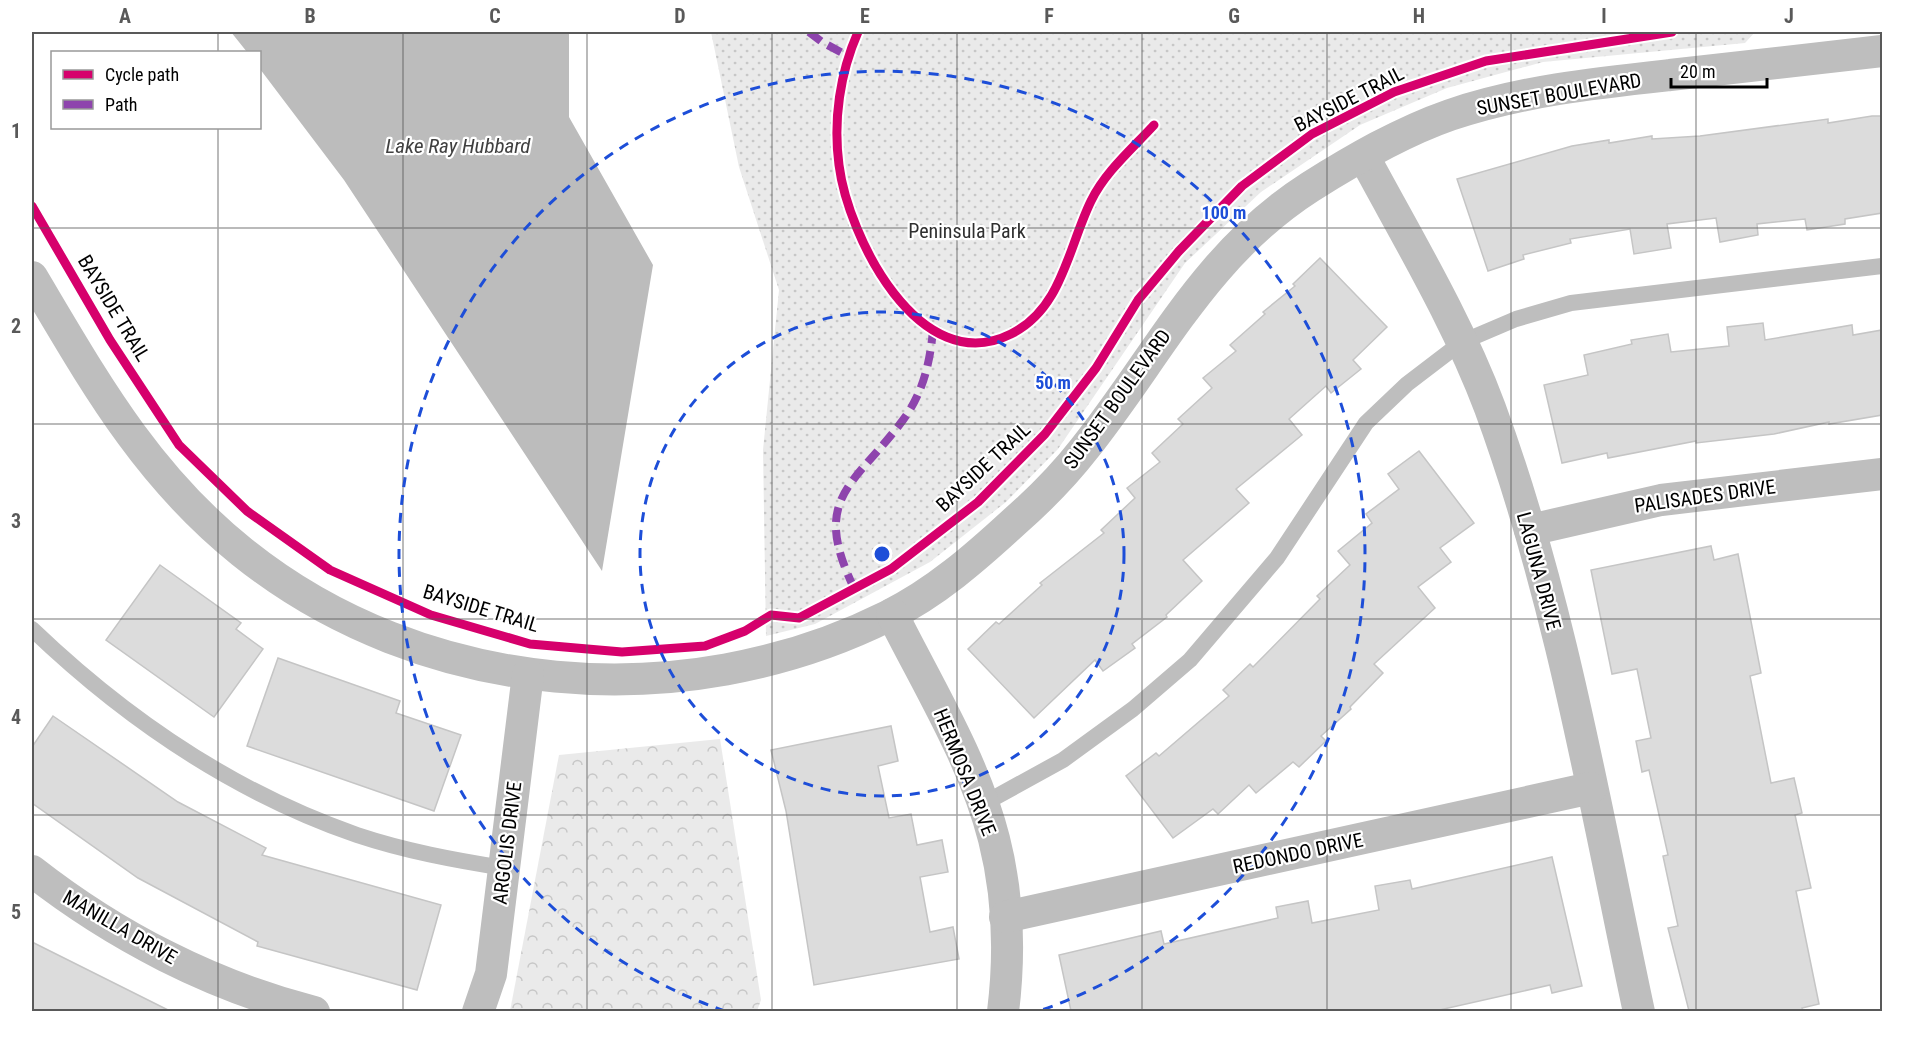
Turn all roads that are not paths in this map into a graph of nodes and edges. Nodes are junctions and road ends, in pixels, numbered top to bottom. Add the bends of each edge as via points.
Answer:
1 (1882, 51) edge
2 (1364, 157) junction
3 (1882, 266) edge
4 (32, 277) edge
5 (40, 308) edge
6 (1462, 342) junction
7 (1882, 474) edge
8 (1530, 530) junction
9 (892, 614) junction
10 (32, 629) edge
11 (528, 674) junction
12 (1591, 788) junction
13 (983, 804) junction
14 (504, 868) junction
15 (32, 872) edge
16 (1005, 917) junction
17 (294, 1009) edge
18 (478, 1011) edge
19 (1003, 1011) edge
20 (1639, 1011) edge

1 - 2 street, SUNSET BOULEVARD via 1609,82 1502,100 1447,116
2 - 6 street, LAGUNA DRIVE
2 - 9 street, SUNSET BOULEVARD via 1308,189 1260,225 1224,259 1186,304 1082,453 1054,484 981,552 939,585
3 - 6 lane via 1571,303 1516,319
4 - 5 street, SUNSET BOULEVARD
5 - 11 street, SUNSET BOULEVARD via 138,446 205,520 243,553 292,588 383,634 475,664
6 - 8 street, LAGUNA DRIVE via 1489,407
6 - 13 lane via 1407,384 1366,423 1277,558 1190,660 1133,709 1063,760
7 - 8 street, PALISADES DRIVE via 1661,500
8 - 12 street, LAGUNA DRIVE
9 - 11 street, SUNSET BOULEVARD via 798,653 708,673 622,680
9 - 13 street, HERMOSA DRIVE
10 - 14 lane via 76,671 148,727 210,768 282,806 415,852
11 - 14 street, ARGOLIS DRIVE
12 - 16 street, REDONDO DRIVE
12 - 20 street, LAGUNA DRIVE
13 - 16 street, HERMOSA DRIVE via 994,839
14 - 18 street, ARGOLIS DRIVE via 491,974
15 - 17 street, MANILLA DRIVE via 62,895 159,954
16 - 19 street, HERMOSA DRIVE

